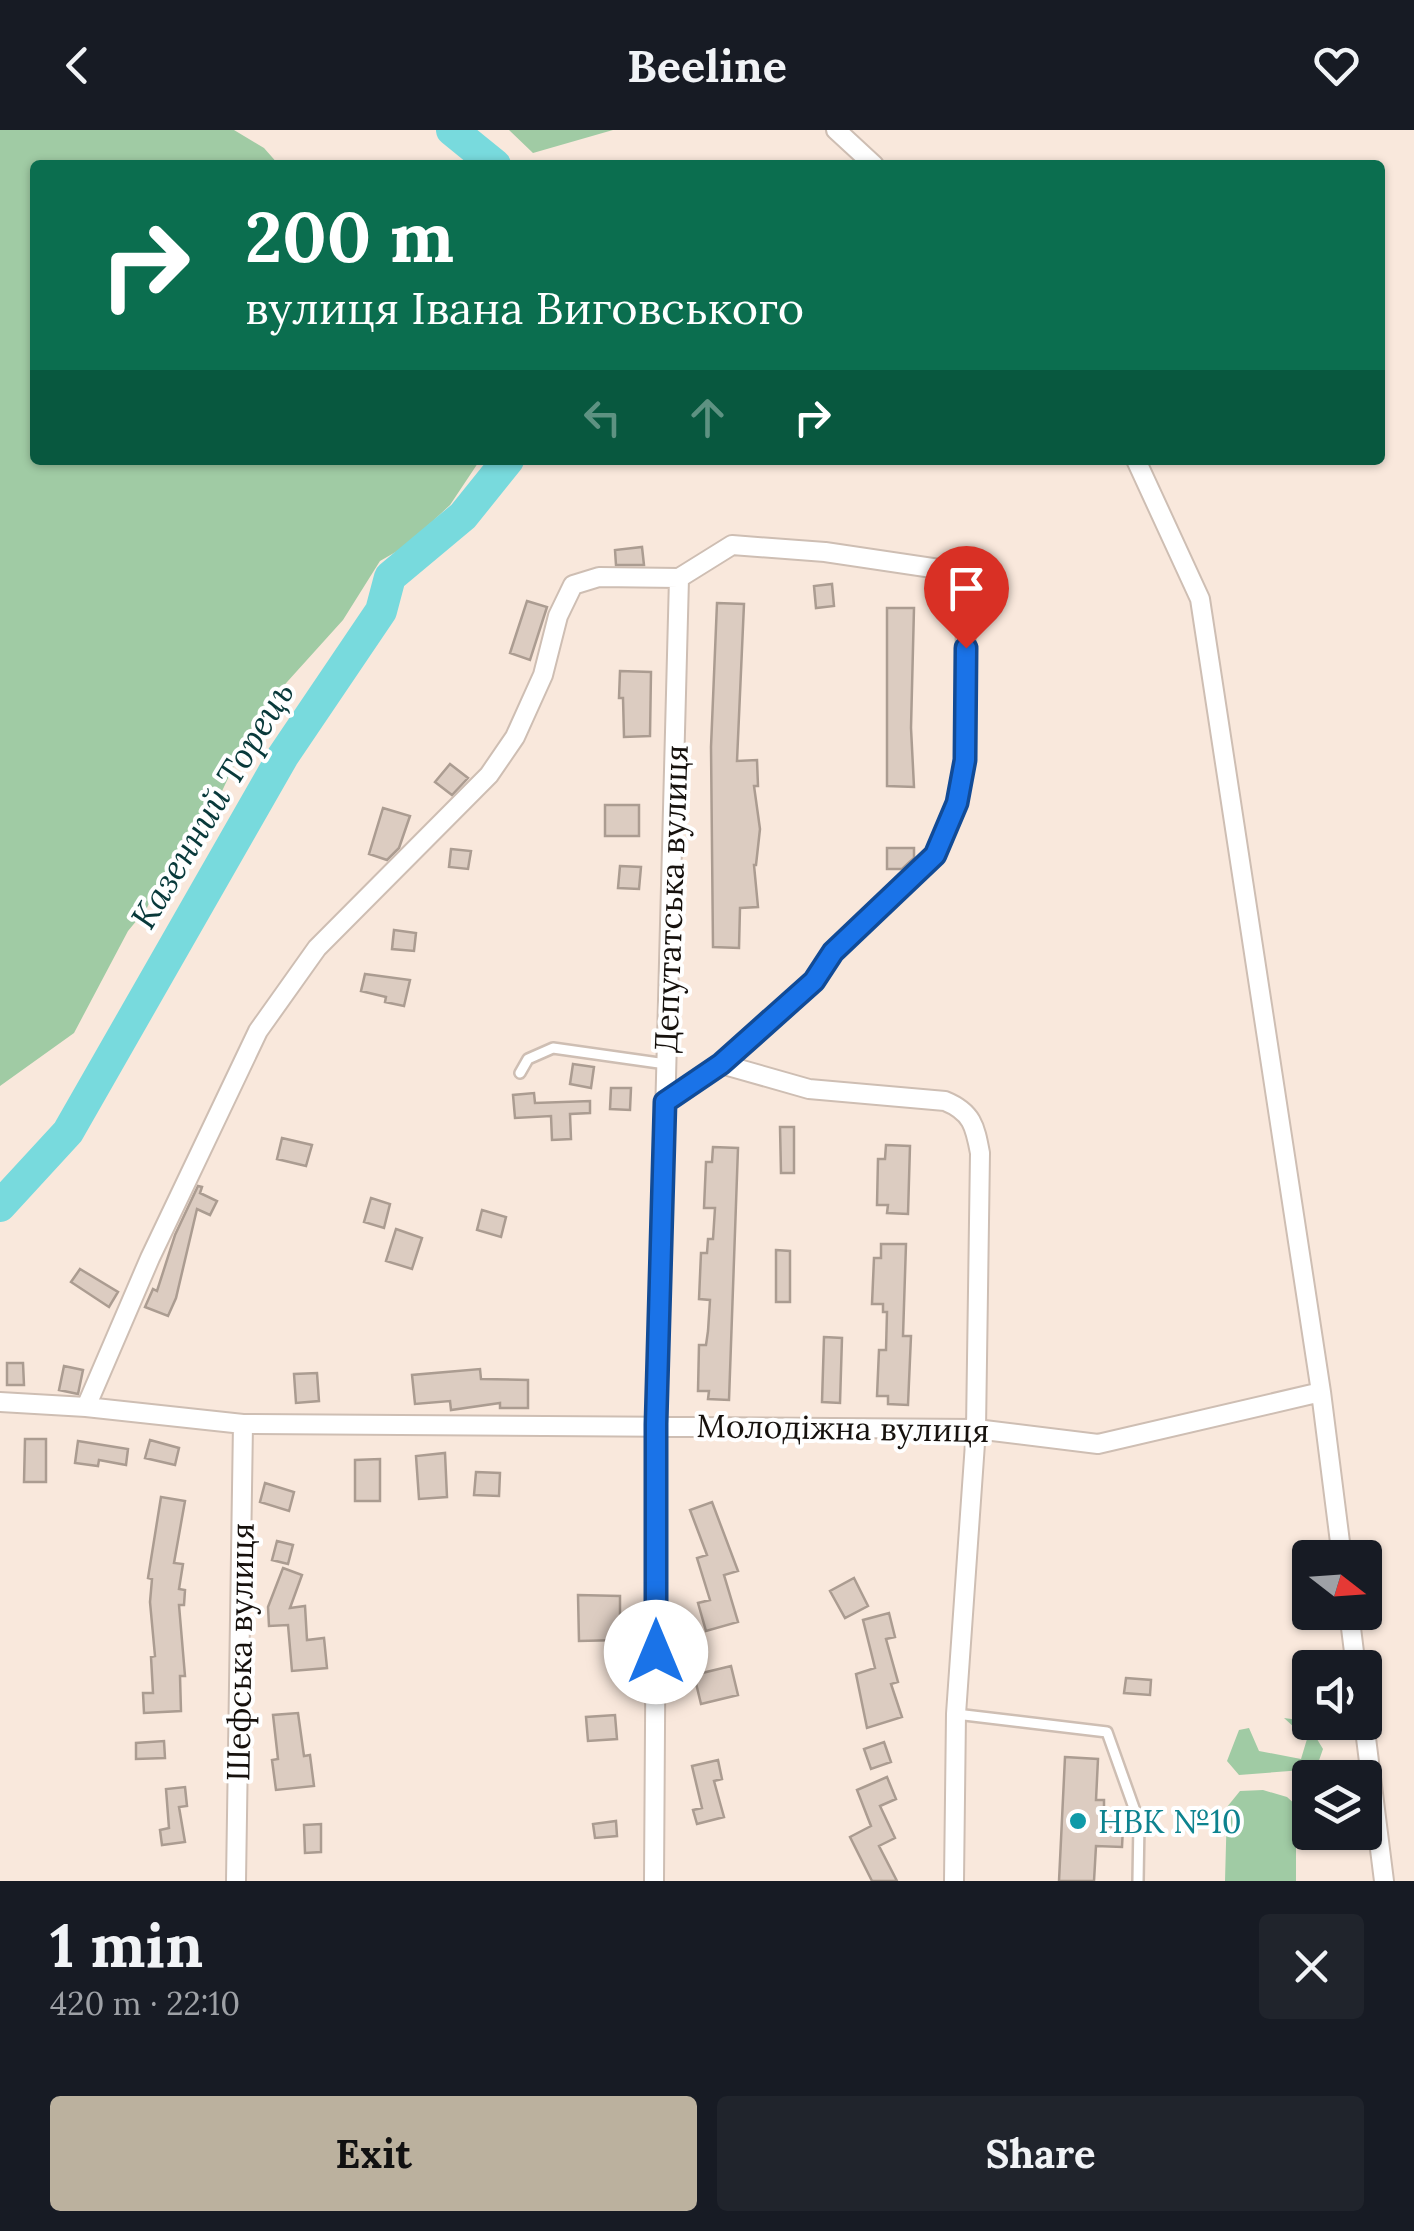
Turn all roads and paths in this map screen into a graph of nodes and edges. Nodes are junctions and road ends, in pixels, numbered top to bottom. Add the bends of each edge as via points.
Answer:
1 (836, 130) edge
2 (869, 160) edge
3 (1138, 465) edge
4 (679, 578) junction
5 (666, 1064) junction
6 (721, 1064) junction
7 (520, 1073) dead end
8 (665, 1102) junction
9 (1321, 1392) junction
10 (0, 1402) edge
11 (86, 1406) junction
12 (243, 1424) junction
13 (656, 1424) junction
14 (976, 1429) junction
15 (1340, 1540) edge
16 (956, 1714) junction
17 (1366, 1740) edge
18 (236, 1881) edge
19 (654, 1881) edge
20 (954, 1881) edge
21 (1138, 1881) edge
22 (1384, 1881) edge

1 - 2 street
3 - 9 street via 1200,599
4 - 5 street, Депутатська вулиця
4 - 6 street via 732,545 966,573 965,760 957,803 935,855 833,952 814,981
4 - 11 street via 572,584 536,690 490,776 316,948 258,1031
5 - 7 lane via 553,1048 528,1059
5 - 8 street, Депутатська вулиця
6 - 8 street
6 - 14 street via 809,1089 962,1108 980,1152
8 - 13 street, Депутатська вулиця
9 - 14 street, Молодіжна вулиця via 1098,1444
9 - 15 street
10 - 11 street, Молодіжна вулиця
11 - 12 street, Молодіжна вулиця
12 - 13 street, Молодіжна вулиця
12 - 18 street, Шефська вулиця
13 - 14 street, Молодіжна вулиця
13 - 19 street, Депутатська вулиця
14 - 16 street
16 - 20 street
16 - 21 lane via 1107,1732 1139,1822
17 - 22 street

